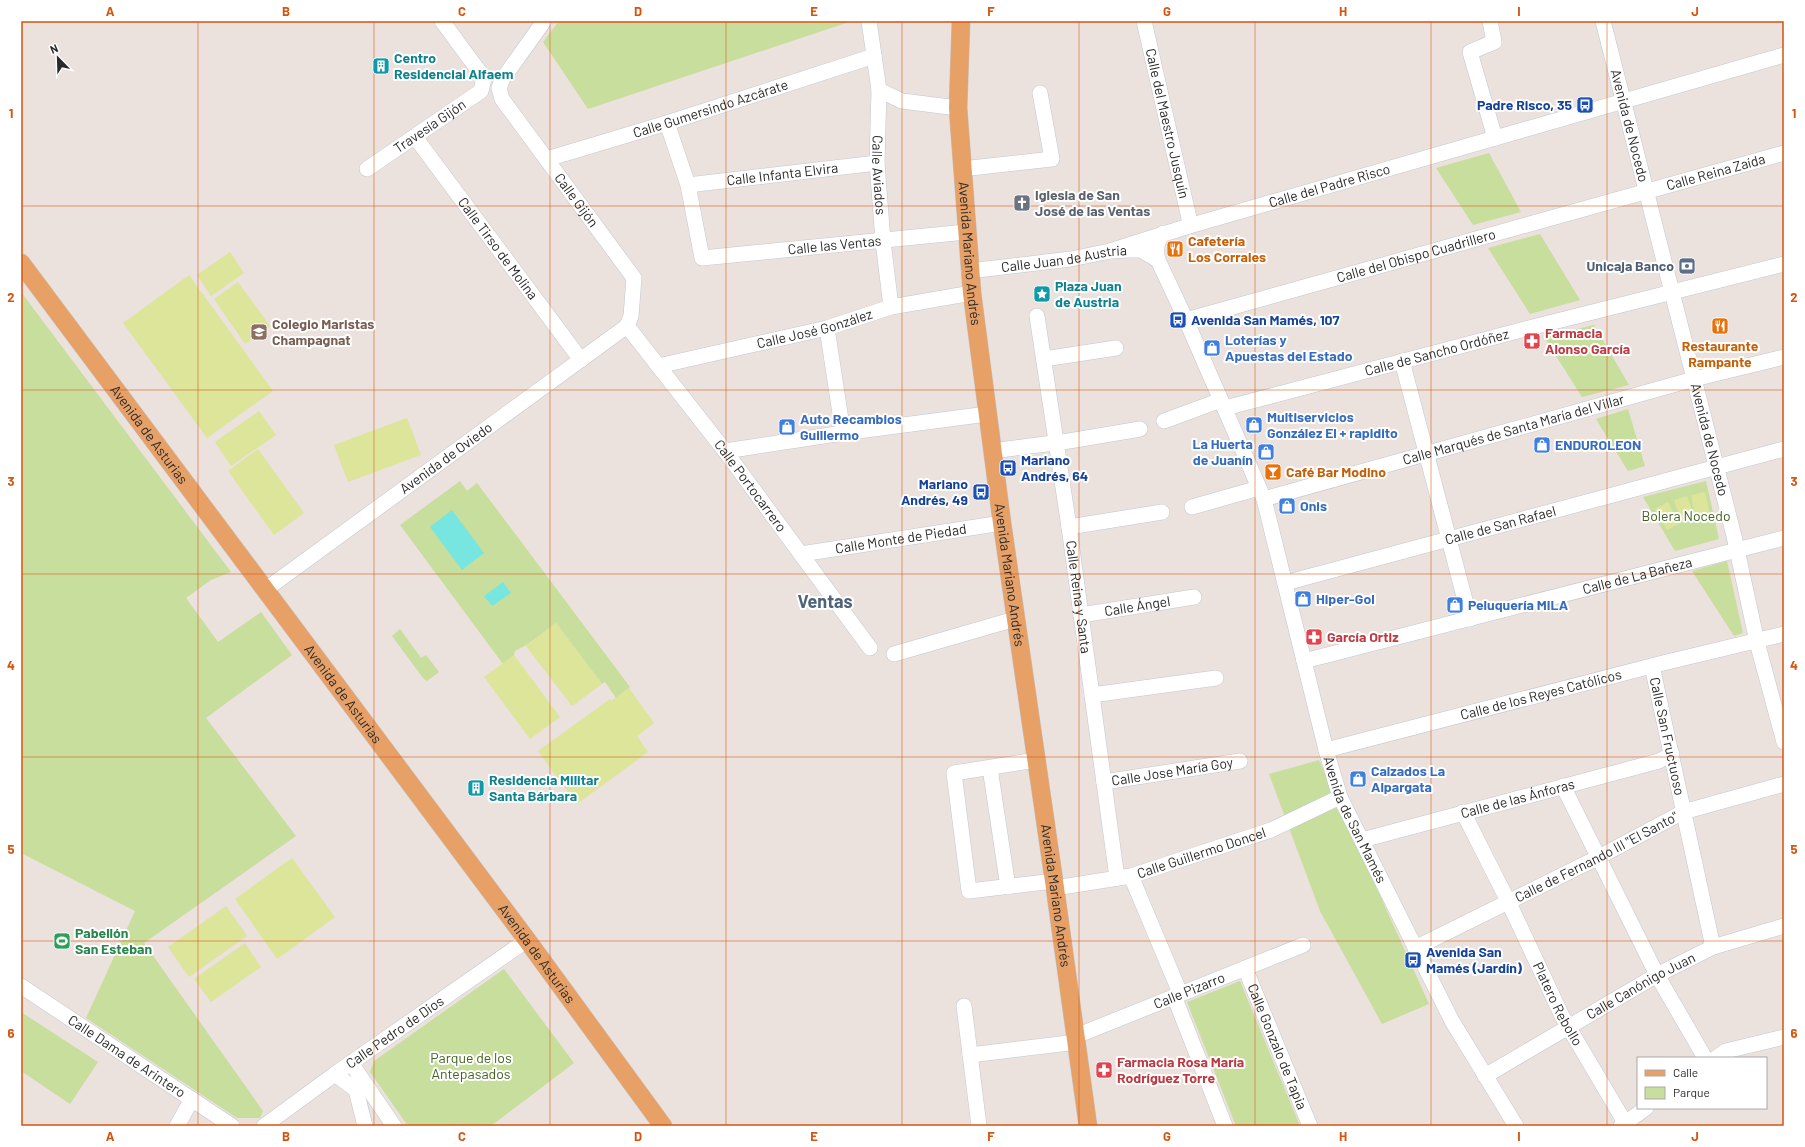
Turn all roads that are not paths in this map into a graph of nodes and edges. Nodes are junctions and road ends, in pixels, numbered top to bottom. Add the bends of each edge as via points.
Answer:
1 (442, 21) edge
2 (544, 21) edge
3 (869, 21) edge
4 (961, 21) edge
5 (1144, 21) edge
6 (1490, 21) edge
7 (1603, 21) edge
8 (1784, 55) edge
9 (874, 56) junction
10 (879, 90) junction
11 (1040, 93) dead end
12 (1624, 100) junction
13 (958, 108) junction
14 (667, 123) junction
15 (415, 137) junction
16 (1495, 138) junction
17 (1784, 153) edge
18 (547, 159) junction
19 (877, 163) junction
20 (367, 169) dead end
21 (962, 169) junction
22 (688, 185) junction
23 (1647, 191) junction
24 (1189, 226) junction
25 (966, 232) junction
26 (1164, 233) junction
27 (883, 241) junction
28 (1110, 251) junction
29 (1158, 260) junction
30 (21, 263) edge
31 (1784, 264) edge
32 (969, 270) junction
33 (1672, 291) junction
34 (972, 293) junction
35 (891, 307) junction
36 (1037, 316) dead end
37 (1186, 320) junction
38 (627, 326) junction
39 (827, 328) junction
40 (1116, 348) dead end
41 (1784, 357) edge
42 (1044, 359) junction
43 (581, 360) junction
44 (1402, 361) junction
45 (658, 366) junction
46 (1694, 379) junction
47 (1223, 404) junction
48 (987, 414) junction
49 (1164, 421) dead end
50 (1140, 429) dead end
51 (843, 433) junction
52 (1056, 442) junction
53 (1784, 449) edge
54 (725, 451) junction
55 (992, 451) junction
56 (1427, 454) junction
57 (1716, 468) junction
58 (1261, 493) junction
59 (1192, 507) dead end
60 (1162, 512) dead end
61 (1002, 523) junction
62 (1069, 527) junction
63 (1784, 538) edge
64 (1450, 539) junction
65 (1737, 550) junction
66 (801, 554) junction
67 (1285, 583) junction
68 (265, 590) junction
69 (1194, 597) dead end
70 (1081, 615) junction
71 (1016, 619) junction
72 (1470, 619) junction
73 (1784, 634) edge
74 (1757, 642) junction
75 (870, 648) dead end
76 (894, 654) dead end
77 (1304, 661) junction
78 (1652, 666) junction
79 (1216, 678) dead end
80 (1092, 695) junction
81 (1784, 742) edge
82 (1326, 750) junction
83 (1672, 754) junction
84 (1036, 760) junction
85 (1240, 761) dead end
86 (990, 768) junction
87 (1104, 782) junction
88 (1784, 784) edge
89 (1563, 786) junction
90 (1340, 797) junction
91 (1463, 812) junction
92 (1683, 812) junction
93 (1362, 840) junction
94 (1599, 857) junction
95 (1124, 877) junction
96 (1055, 885) junction
97 (1008, 887) junction
98 (1509, 903) junction
99 (1784, 926) edge
100 (527, 940) junction
101 (1303, 945) dead end
102 (1713, 947) junction
103 (1415, 948) junction
104 (1245, 968) junction
105 (1658, 975) junction
106 (21, 986) edge
107 (1177, 995) junction
108 (964, 1006) dead end
109 (1569, 1026) junction
110 (1784, 1037) edge
111 (1076, 1039) junction
112 (970, 1055) junction
113 (1704, 1057) edge
114 (1717, 1057) edge
115 (351, 1063) junction
116 (335, 1074) junction
117 (1485, 1076) junction
118 (192, 1099) junction
119 (1645, 1109) edge
120 (1084, 1125) edge
121 (1624, 1125) edge
122 (177, 1126) edge
123 (232, 1126) edge
124 (264, 1126) edge
125 (365, 1126) edge
126 (394, 1126) edge
127 (663, 1126) edge
128 (979, 1126) edge
129 (1225, 1126) edge
130 (1310, 1126) edge
131 (1516, 1126) edge

1 - 15 street, Travesía Gijón via 484,78 481,91
2 - 18 street, Calle Gijón via 499,88 502,99
3 - 9 street, Calle Aviados
4 - 13 main road, Avenida Mariano Andrés
5 - 24 street, Calle del Maestro Jusquín
6 - 16 street via 1494,42 1470,52
7 - 12 street, Avenida de Nocedo
8 - 12 street, Calle del Padre Risco
9 - 10 street, Calle Aviados
9 - 14 street, Calle Gumersindo Azcárate
10 - 13 street via 902,101
10 - 19 street, Calle Aviados
11 - 21 street via 1052,159
12 - 16 street, Calle del Padre Risco
12 - 23 street, Avenida de Nocedo
13 - 21 main road, Avenida Mariano Andrés
14 - 18 street, Calle Gumersindo Azcárate
14 - 22 street
15 - 20 street, Travesía Gijón
15 - 43 street, Calle Tirso de Molina
16 - 24 street, Calle del Padre Risco
17 - 23 street, Calle Reina Zaída
18 - 38 street, Calle Gijón via 634,278 631,316
19 - 22 street, Calle Infanta Elvira
19 - 27 street, Calle Aviados
21 - 25 main road, Avenida Mariano Andrés
22 - 27 street, Calle las Ventas via 702,258
23 - 33 street, Avenida de Nocedo
23 - 37 street, Calle del Obispo Cuadrillero
24 - 26 street, Calle del Padre Risco
25 - 27 street, Calle las Ventas
25 - 32 main road, Avenida Mariano Andrés
26 - 28 street, Calle del Padre Risco
26 - 29 street via 1157,242
27 - 35 street, Calle Aviados
28 - 29 street, Calle Juan de Austria via 1141,250
28 - 32 street, Calle Juan de Austria via 1070,259
29 - 37 street, Avenida de San Mamés
30 - 68 main road, Avenida de Asturias
31 - 33 street, Calle de Sancho Ordóñez
32 - 34 main road, Avenida Mariano Andrés
33 - 44 street, Calle de Sancho Ordóñez
33 - 46 street, Avenida de Nocedo
34 - 35 street, Calle José González
34 - 48 main road, Avenida Mariano Andrés
35 - 39 street, Calle José González
36 - 42 street, Calle Reina y Santa
37 - 47 street, Avenida de San Mamés
38 - 43 street, Avenida de Oviedo
38 - 45 street, Calle Portocarrero
39 - 45 street, Calle José González
39 - 51 street
40 - 42 street
41 - 46 street, Calle Marqués de Santa María del Villar
42 - 52 street, Calle Reina y Santa
43 - 68 street, Avenida de Oviedo
44 - 47 street, Calle de Sancho Ordóñez
44 - 56 street
45 - 54 street, Calle Portocarrero
46 - 56 street, Calle Marqués de Santa María del Villar
46 - 57 street, Avenida de Nocedo
47 - 49 street
47 - 58 street, Avenida de San Mamés
48 - 51 street
48 - 55 main road, Avenida Mariano Andrés
50 - 52 street
51 - 54 street
52 - 55 street
52 - 62 street, Calle Reina y Santa
53 - 57 street, Calle de San Rafael
54 - 66 street, Calle Portocarrero
55 - 61 main road, Avenida Mariano Andrés
56 - 58 street, Calle Marqués de Santa María del Villar
56 - 64 street
57 - 64 street, Calle de San Rafael
57 - 65 street, Avenida de Nocedo
58 - 59 street
58 - 67 street, Avenida de San Mamés
60 - 62 street
61 - 66 street, Calle Monte de Piedad
61 - 71 main road, Avenida Mariano Andrés
62 - 70 street, Calle Reina y Santa
63 - 65 street, Calle de La Bañeza
64 - 67 street, Calle de San Rafael
64 - 72 street
65 - 72 street, Calle de La Bañeza
65 - 74 street, Avenida de Nocedo
66 - 75 street, Calle Portocarrero
67 - 77 street, Avenida de San Mamés
68 - 100 main road, Avenida de Asturias
69 - 70 street, Calle Ángel
70 - 80 street, Calle Reina y Santa
71 - 76 street
71 - 84 main road, Avenida Mariano Andrés
72 - 77 street, Calle de La Bañeza
73 - 74 street, Calle de los Reyes Católicos
74 - 78 street, Calle de los Reyes Católicos
74 - 81 street, Avenida de Nocedo
77 - 82 street, Avenida de San Mamés
78 - 82 street, Calle de los Reyes Católicos
78 - 83 street, Calle San Fructuoso
79 - 80 street
80 - 87 street, Calle Reina y Santa
82 - 90 street, Avenida de San Mamés
83 - 89 street, Calle de las Ánforas via 1659,761
83 - 92 street, Calle San Fructuoso
84 - 86 street
84 - 96 main road, Avenida Mariano Andrés
85 - 87 street, Calle Jose María Goy
86 - 97 street
86 - 97 street, Calle Guillermo Doncel via 954,773 969,891
87 - 95 street, Calle Reina y Santa
88 - 92 street, Calle de Fernando III "El Santo"
89 - 91 street, Calle de las Ánforas
89 - 94 street
90 - 93 street, Avenida de San Mamés
90 - 95 street, Calle Guillermo Doncel via 1271,830
91 - 93 street, Calle de las Ánforas
91 - 98 street, Platero Rebollo
92 - 94 street, Calle de Fernando III "El Santo"
92 - 102 street, Calle San Fructuoso
93 - 103 street, Avenida de San Mamés
94 - 98 street, Calle de Fernando III "El Santo"
94 - 105 street
95 - 96 street, Calle Guillermo Doncel
95 - 107 street, Calle Reina y Santa
96 - 97 street, Calle Guillermo Doncel
96 - 111 main road, Avenida Mariano Andrés
98 - 103 street, Calle de Fernando III "El Santo"
98 - 109 street, Platero Rebollo
99 - 102 street, Calle Canónigo Juan
100 - 115 street, Calle Pedro de Dios
100 - 127 main road, Avenida de Asturias
101 - 104 street, Calle Pizarro
102 - 105 street, Calle Canónigo Juan
103 - 117 street, Avenida de San Mamés via 1452,1021
104 - 107 street, Calle Pizarro
104 - 130 street, Calle Gonzalo de Tapia
105 - 109 street, Calle Canónigo Juan
105 - 113 street
106 - 118 street, Calle Dama de Arintero
107 - 111 street, Calle Pizarro
107 - 129 street, Calle Reina y Santa
108 - 112 street
109 - 117 street, Calle Canónigo Juan
109 - 121 street, Platero Rebollo
110 - 114 street via 1726,1051
111 - 112 street, Calle Pizarro
111 - 120 main road, Avenida Mariano Andrés
112 - 128 street
115 - 116 street, Calle Pedro de Dios
115 - 126 street
116 - 124 street, Calle Pedro de Dios
116 - 125 street via 356,1090
117 - 131 street, Avenida de San Mamés
118 - 122 street
118 - 123 street, Calle Dama de Arintero
119 - 121 street

